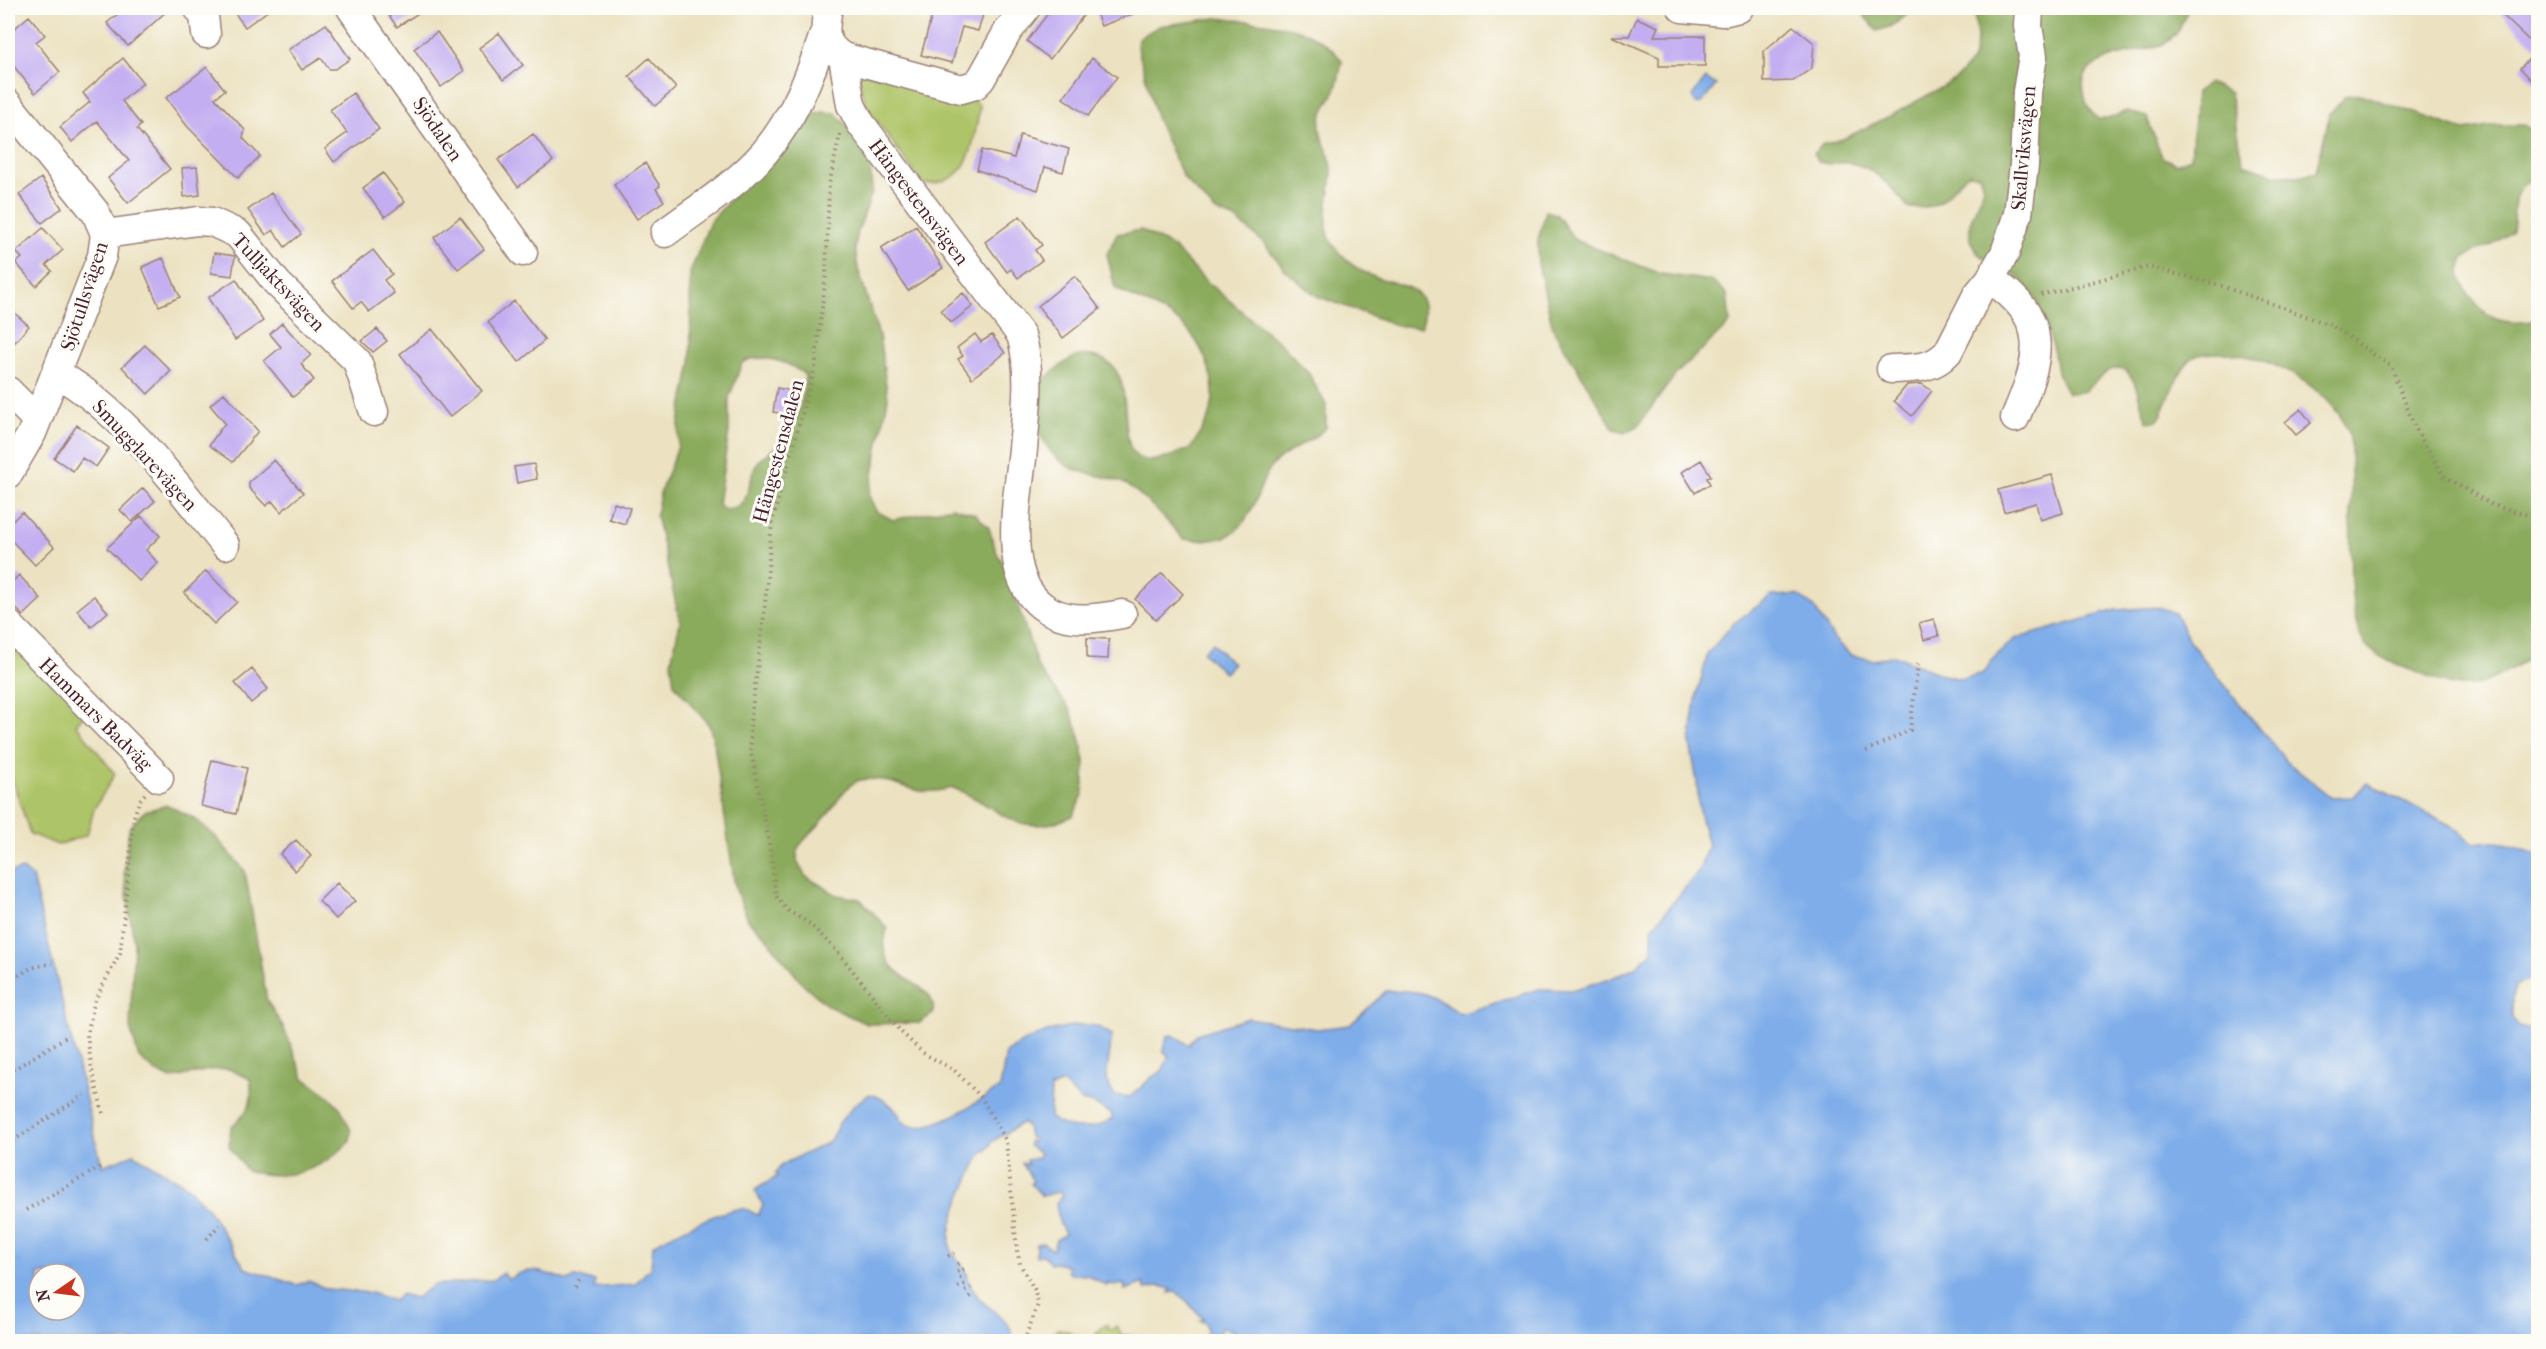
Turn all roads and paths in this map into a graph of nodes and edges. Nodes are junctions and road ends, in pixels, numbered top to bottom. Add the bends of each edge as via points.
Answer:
1 (351, 8) edge
2 (1026, 8) edge
3 (1682, 8) edge
4 (1738, 8) edge
5 (2029, 8) edge
6 (826, 21) edge
7 (843, 57) junction
8 (8, 104) edge
9 (851, 105) junction
10 (665, 233) dead end
11 (105, 234) junction
12 (523, 252) dead end
13 (1990, 279) junction
14 (2039, 296) dead end
15 (1891, 369) dead end
16 (58, 374) junction
17 (8, 392) edge
18 (374, 412) dead end
19 (2015, 418) dead end
20 (37, 420) junction
21 (8, 474) edge
22 (2538, 518) edge
23 (225, 545) dead end
24 (1122, 614) dead end
25 (8, 624) edge
26 (1918, 663) dead end
27 (1866, 751) dead end
28 (159, 778) joint
29 (52, 963) dead end
30 (8, 982) edge
31 (69, 1035) dead end
32 (8, 1073) edge
33 (84, 1095) dead end
34 (103, 1113) dead end
35 (8, 1144) edge
36 (102, 1166) dead end
37 (26, 1210) dead end
38 (219, 1225) dead end
39 (207, 1239) dead end
40 (954, 1253) dead end
41 (948, 1256) dead end
42 (964, 1269) dead end
43 (957, 1272) dead end
44 (966, 1276) dead end
45 (960, 1278) dead end
46 (579, 1279) dead end
47 (968, 1283) dead end
48 (575, 1287) dead end
49 (958, 1287) dead end
50 (970, 1288) dead end
51 (965, 1291) dead end
52 (1024, 1341) edge

1 - 12 street, Sjödalen
2 - 7 street via 981,79 968,88
3 - 4 street via 1723,12
5 - 13 street, Skallviksvägen via 2033,56 2018,214 2005,253
6 - 7 street via 832,50
6 - 10 street via 809,80 791,117 764,153
7 - 9 street, Hängestensvägen
8 - 11 street, Sjötullsvägen via 96,213
9 - 24 street, Hängestensvägen via 861,124 1021,335 1026,351 1027,387 1014,538 1027,586 1039,603 1059,615 1085,618
9 - 52 path, Hängestensdalen via 838,139 828,185 826,274 815,367 772,522 750,724 752,752 776,896 787,910 810,924 838,952 889,1020 923,1053 969,1084 1000,1127 1006,1141 1020,1264 1038,1304
11 - 16 street, Sjötullsvägen via 102,256
11 - 18 street, Tulljaktsvägen via 198,221 212,222 238,234 300,307 357,361
13 - 15 street, Skallviksvägen via 1942,359 1932,366
13 - 19 street via 2028,314 2035,329 2036,362
14 - 22 path via 2149,267 2220,285 2331,325 2391,366 2415,428 2444,476 2492,505
16 - 20 street, Sjötullsvägen
16 - 23 street, Smugglarevägen via 113,415
17 - 20 street
20 - 21 street, Sjötullsvägen
25 - 28 street, Hammars Badväg
26 - 27 path via 1910,730
28 - 34 path via 136,809 120,953 90,1014 90,1058
29 - 30 path via 31,968
31 - 32 path
33 - 35 path
36 - 37 path
38 - 39 path
40 - 41 path
42 - 43 path
44 - 45 path
46 - 48 path
47 - 49 path
50 - 51 path

